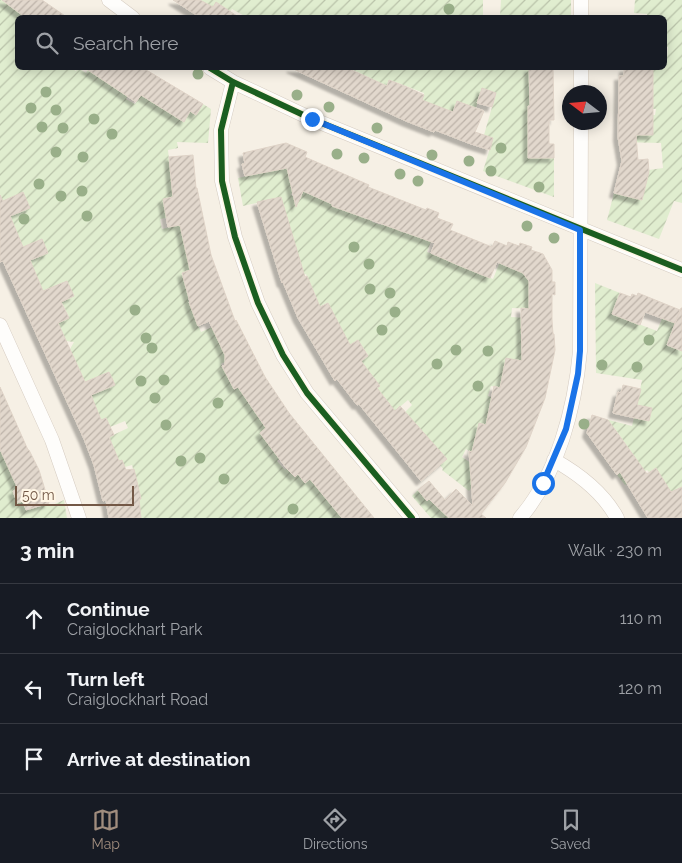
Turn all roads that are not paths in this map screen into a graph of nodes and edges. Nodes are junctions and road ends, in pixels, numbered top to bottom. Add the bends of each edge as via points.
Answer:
1 (109, 0) edge
2 (581, 0) edge
3 (129, 15) edge
4 (581, 15) edge
5 (213, 70) edge
6 (581, 70) edge
7 (233, 82) junction
8 (581, 85) edge
9 (580, 130) edge
10 (580, 230) junction
11 (682, 270) edge
12 (0, 325) edge
13 (554, 460) junction
14 (79, 518) edge
15 (412, 518) edge
16 (520, 518) edge
17 (617, 518) edge

1 - 3 street
2 - 4 street
5 - 7 street
6 - 8 street
7 - 10 street via 363,141
7 - 15 street via 221,130 222,181 235,236 258,303 283,355 307,393
9 - 10 street
10 - 11 street
10 - 13 street via 578,374 571,411
12 - 14 street via 52,440
13 - 16 street via 533,501
13 - 17 street via 575,472 594,489

